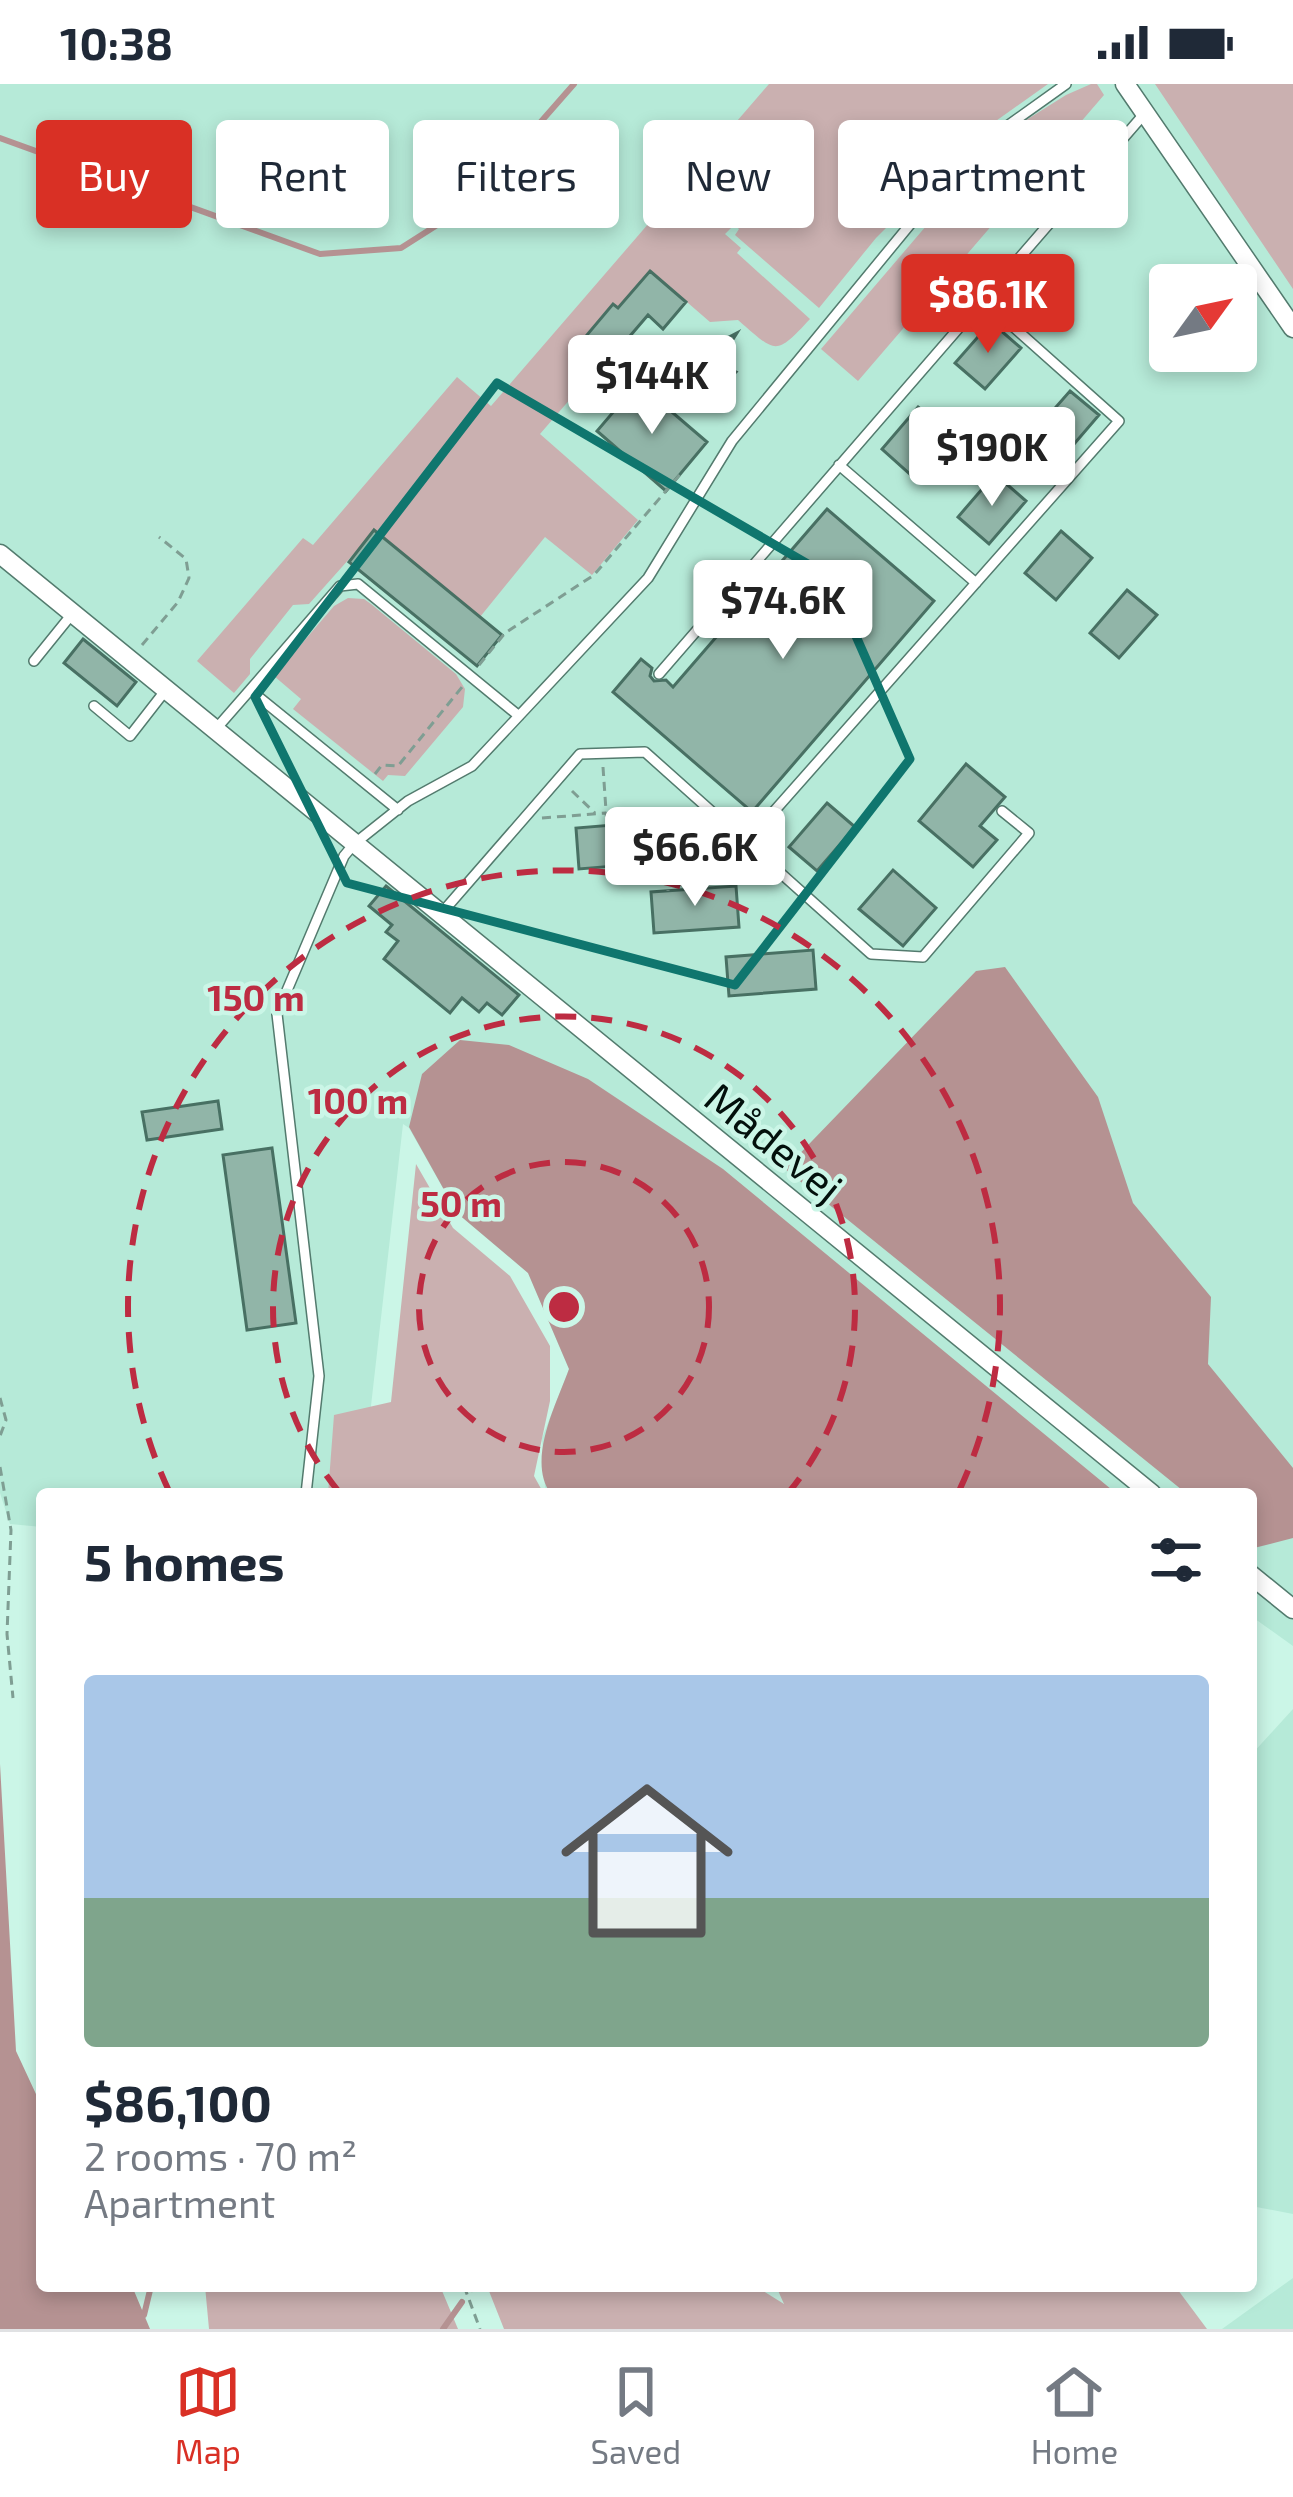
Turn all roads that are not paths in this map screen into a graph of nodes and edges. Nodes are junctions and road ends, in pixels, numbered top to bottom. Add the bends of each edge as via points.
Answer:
1 (1066, 84) edge
2 (1125, 84) edge
3 (1144, 112) junction
4 (982, 299) junction
5 (1293, 328) edge
6 (838, 466) junction
7 (0, 554) edge
8 (976, 583) junction
9 (72, 614) junction
10 (34, 661) dead end
11 (659, 674) dead end
12 (166, 690) junction
13 (250, 690) junction
14 (94, 706) dead end
15 (518, 716) junction
16 (215, 730) junction
17 (398, 809) junction
18 (1002, 811) dead end
19 (743, 840) junction
20 (354, 844) junction
21 (440, 914) junction
22 (307, 1488) edge
23 (1145, 1488) edge
24 (1257, 1580) edge
25 (1293, 1609) edge

1 - 15 lane via 954,171 732,441 648,578
2 - 3 street
3 - 4 lane
3 - 5 street
4 - 6 lane
4 - 8 lane via 1119,421
6 - 8 lane
6 - 11 lane
7 - 9 street, Mådevej
8 - 19 lane
9 - 10 lane
9 - 12 street, Mådevej
12 - 14 lane via 130,736
12 - 16 street, Mådevej
13 - 15 lane via 340,586 358,584
13 - 16 lane
13 - 17 lane
15 - 17 lane via 472,766
16 - 20 street, Mådevej
17 - 20 lane
18 - 19 lane via 1029,833 923,956 872,954
19 - 21 lane via 645,752 580,754
20 - 21 street, Mådevej
20 - 22 lane via 277,1014 319,1376
21 - 23 street, Mådevej
24 - 25 street

